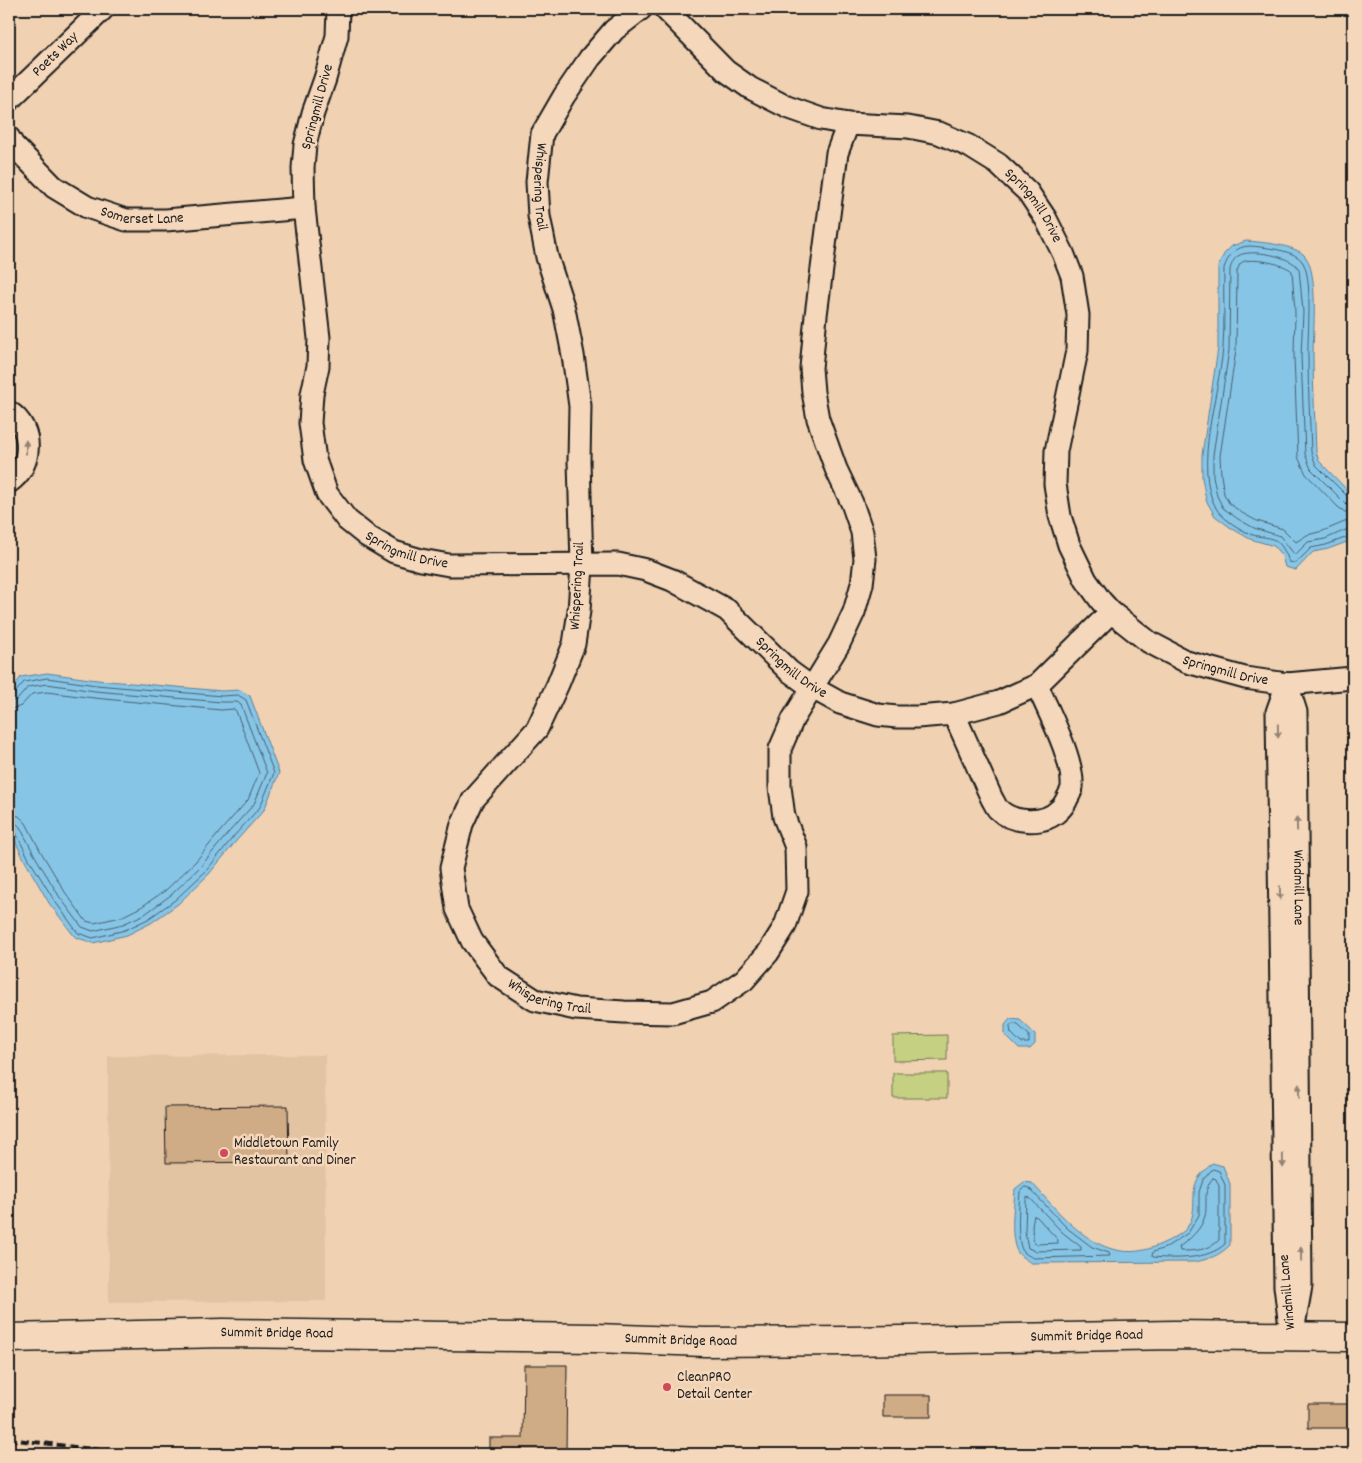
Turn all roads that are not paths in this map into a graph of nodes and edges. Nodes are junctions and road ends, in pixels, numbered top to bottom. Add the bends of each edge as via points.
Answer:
1 (103, 9) edge
2 (338, 9) edge
3 (641, 9) edge
4 (665, 9) edge
5 (9, 100) edge
6 (848, 124) junction
7 (9, 138) edge
8 (304, 208) junction
9 (9, 412) edge
10 (9, 482) edge
11 (582, 565) junction
12 (1111, 612) junction
13 (1353, 678) edge
14 (1287, 684) junction
15 (1037, 685) junction
16 (811, 687) junction
17 (954, 714) junction
18 (1292, 1337) junction
19 (1353, 1337) edge
20 (9, 1338) edge

1 - 5 street, Poets Way
2 - 8 street, Springmill Drive via 337,36 305,145
3 - 11 street, Whispering Trail via 614,30 590,58 542,134 537,182 539,216 546,257 564,309 580,406
4 - 6 street, Springmill Drive via 726,71 750,88 787,107
6 - 12 street, Springmill Drive via 908,127 939,134 969,146 998,164 1028,192 1046,219 1072,276 1078,315 1078,351 1056,451 1055,484 1060,516 1069,545 1086,580
6 - 16 street, Whispering Trail via 837,153 811,368 818,420 862,532 865,559 854,612
7 - 8 street, Somerset Lane via 54,187 87,207 126,220 166,220
8 - 11 street, Springmill Drive via 319,338 311,433 315,460 327,494 347,520 394,552 421,560 450,565
10 -> 9 street via 23,467 28,447 24,430
11 - 16 street, Springmill Drive via 618,564 672,580 727,610 789,672
11 - 16 street, Whispering Trail via 574,644 558,684 537,729 473,800 462,824 451,868 457,909 472,941 498,976 535,1000 576,1009 672,1013 712,1002 744,980 762,960 785,926 797,891 796,847 784,817 780,787 780,749
12 - 14 street, Springmill Drive via 1149,642 1187,662 1245,678
12 - 15 street, Springmill Drive
13 - 14 street, Springmill Drive
14 - 18 street, Windmill Lane via 1296,712 1301,1277
15 - 17 street, Springmill Drive via 999,702
15 - 17 street via 1070,764 1072,777 1072,789 1066,800 1059,811 1050,816 1023,821 998,809
16 - 17 street, Springmill Drive via 840,703 878,714 917,717
18 - 19 main road, Summit Bridge Road
18 - 20 main road, Summit Bridge Road via 1174,1335 715,1342 223,1333

